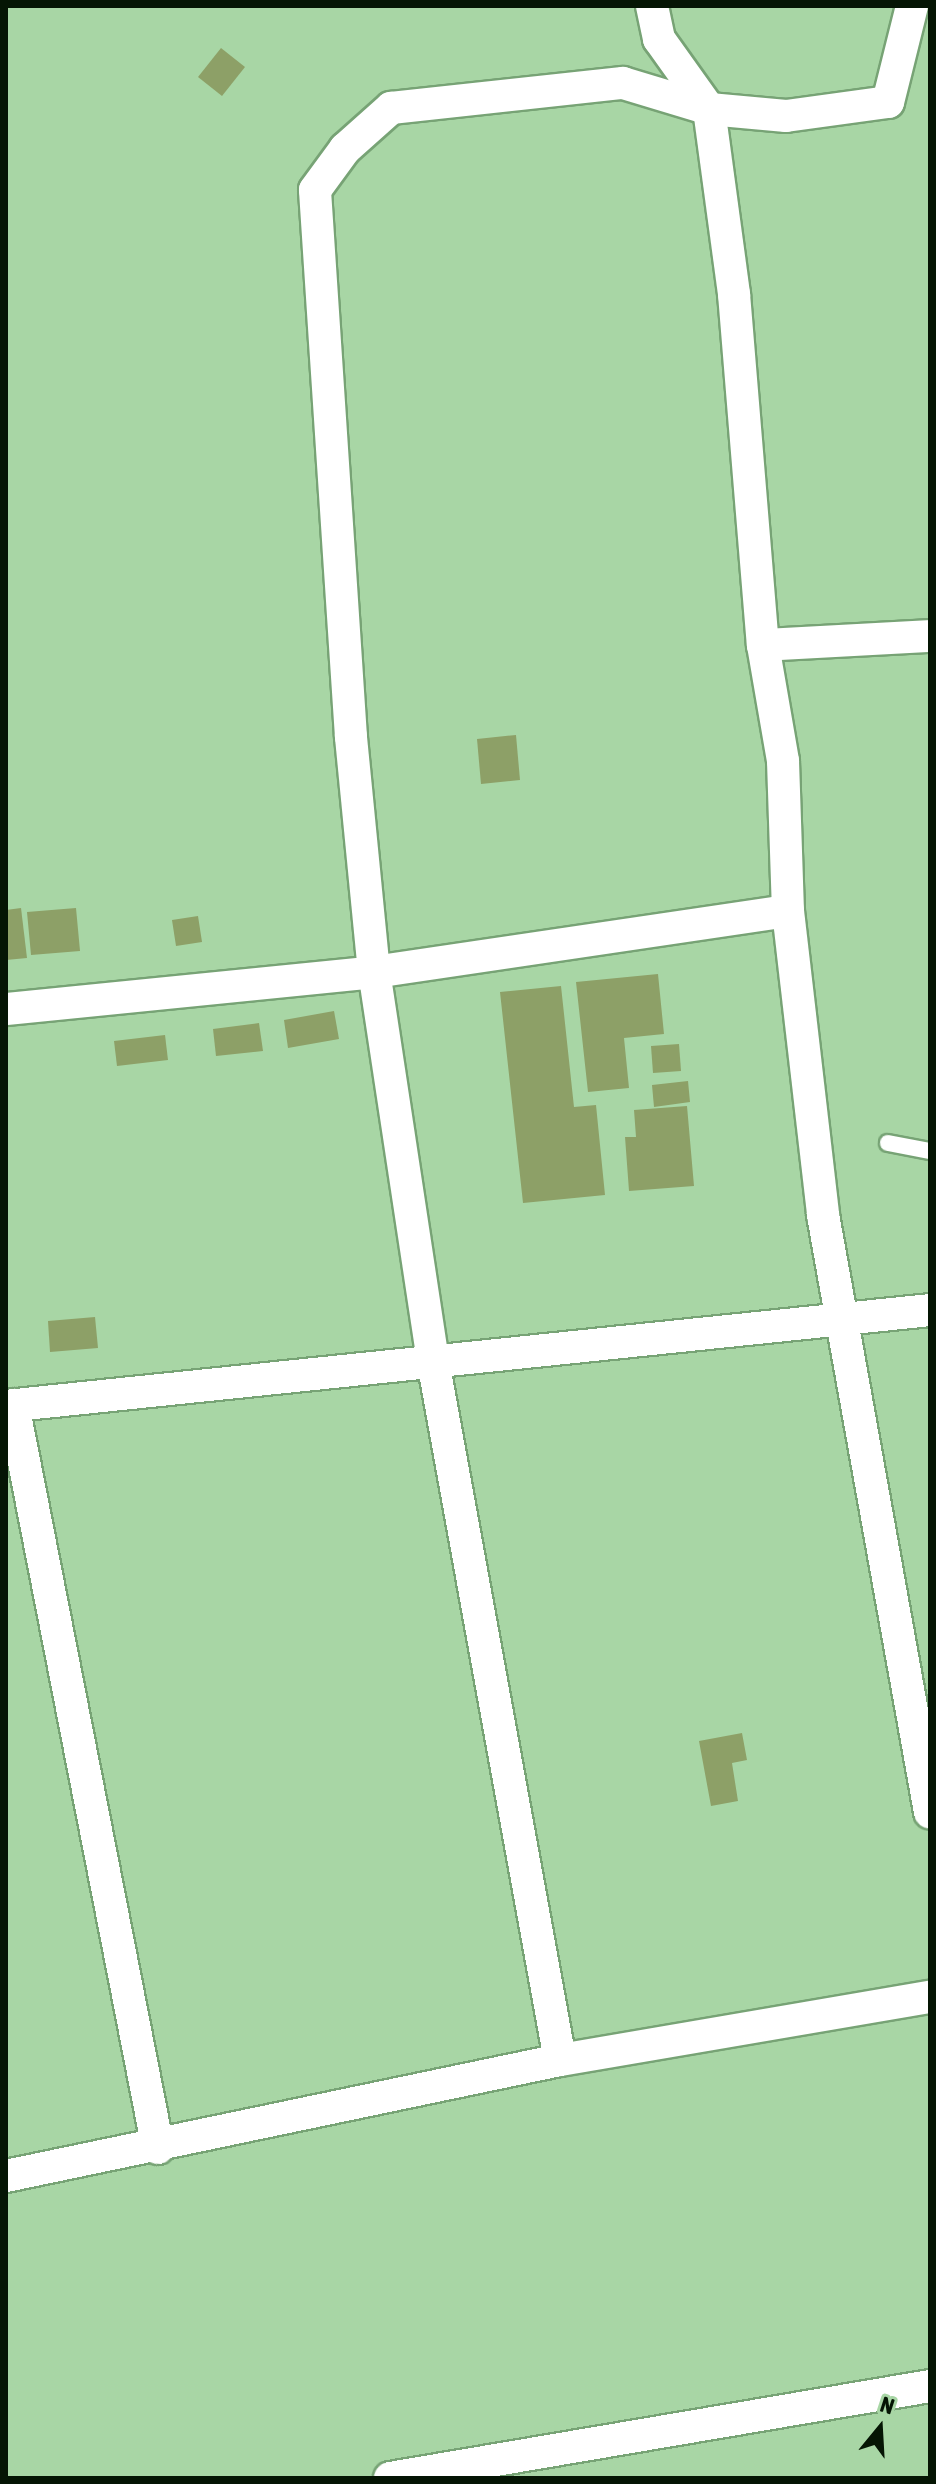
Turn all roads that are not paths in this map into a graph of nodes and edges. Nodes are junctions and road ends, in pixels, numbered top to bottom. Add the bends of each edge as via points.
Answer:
1 (652, 6) edge
2 (912, 6) edge
3 (709, 109) junction
4 (930, 636) edge
5 (763, 645) junction
6 (788, 911) junction
7 (374, 972) junction
8 (6, 1009) edge
9 (888, 1143) dead end
10 (930, 1151) edge
11 (930, 1310) edge
12 (847, 1318) junction
13 (433, 1361) junction
14 (10, 1405) edge
15 (930, 1812) edge
16 (930, 1997) edge
17 (560, 2060) junction
18 (158, 2148) junction
19 (6, 2176) edge
20 (930, 2386) edge
21 (544, 2465) edge
22 (390, 2478) edge

1 - 3 street via 659,39
2 - 3 street via 888,102 786,116
3 - 5 street via 734,294
3 - 7 street via 623,83 391,108 345,149 315,190
4 - 5 street
5 - 6 street via 783,761
6 - 7 street
6 - 12 street via 823,1215
7 - 8 street
7 - 13 street
9 - 10 lane
11 - 12 street
12 - 13 street
12 - 15 street
13 - 14 street
13 - 17 street
14 - 18 street
16 - 17 street
17 - 18 street
18 - 19 street
20 - 21 street
21 - 22 street

